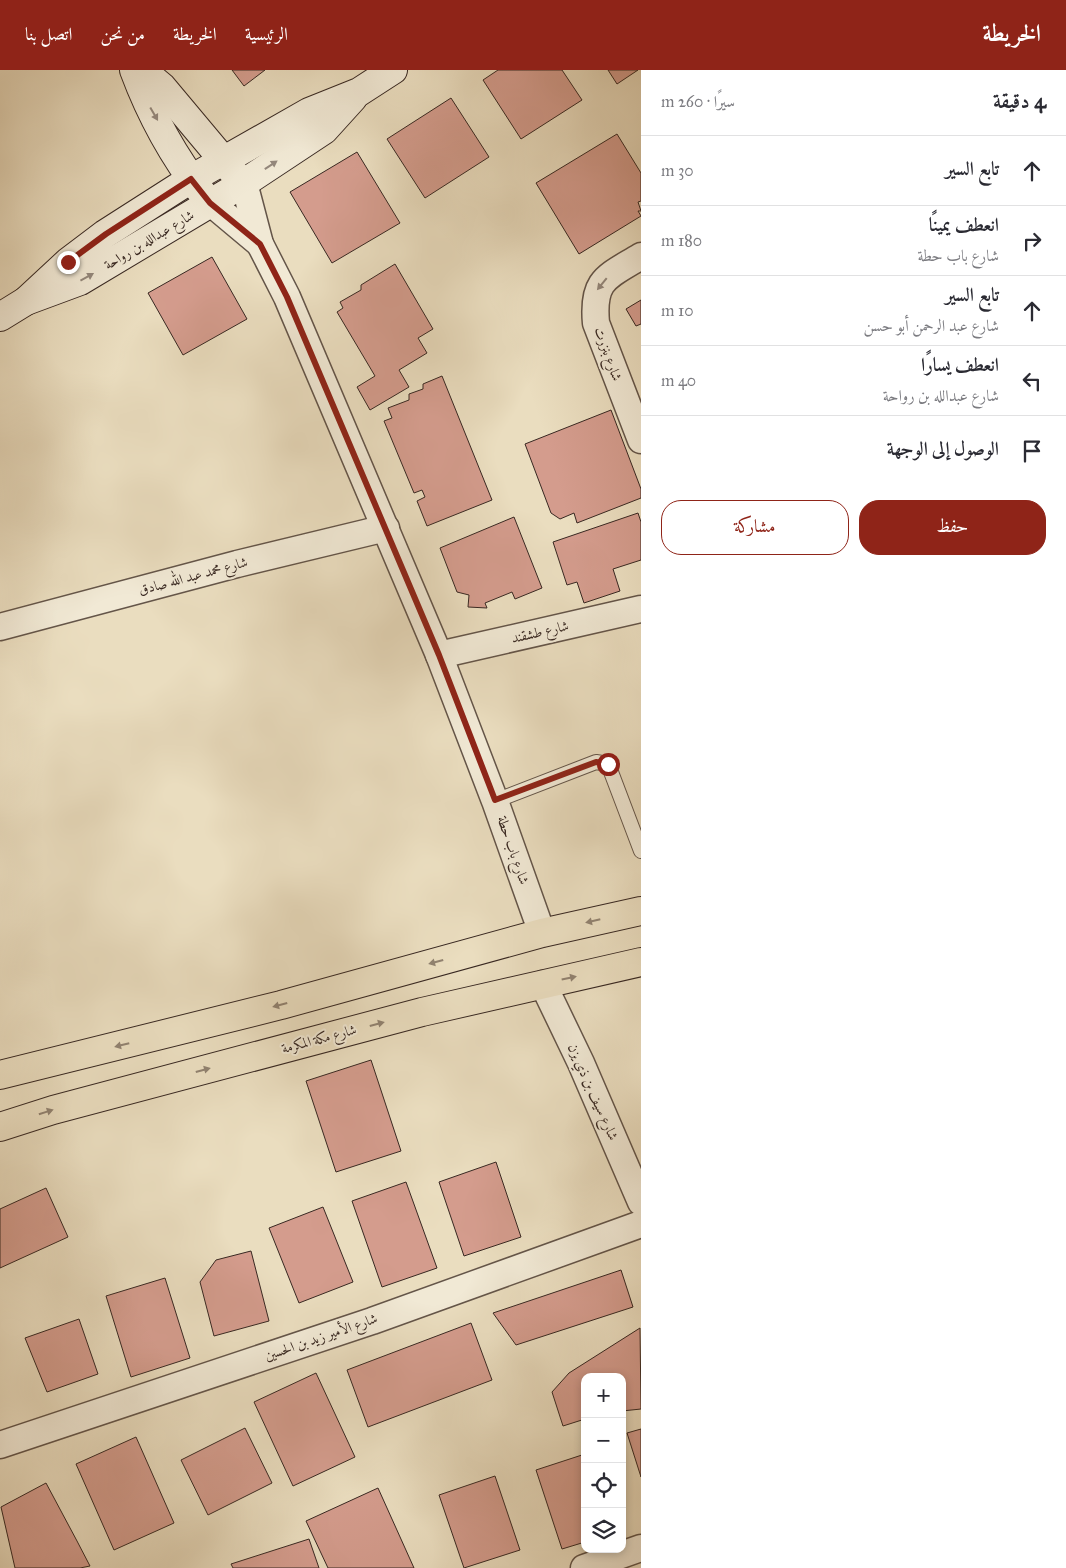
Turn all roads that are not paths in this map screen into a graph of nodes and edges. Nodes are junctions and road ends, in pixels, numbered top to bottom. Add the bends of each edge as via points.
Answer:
1 (134, 70) edge
2 (142, 70) edge
3 (393, 70) edge
4 (359, 92) junction
5 (222, 160) junction
6 (191, 179) junction
7 (244, 183) junction
8 (210, 203) junction
9 (260, 244) junction
10 (641, 256) edge
11 (26, 301) junction
12 (0, 317) edge
13 (641, 440) edge
14 (386, 528) junction
15 (641, 609) edge
16 (0, 627) edge
17 (439, 655) junction
18 (495, 800) junction
19 (641, 851) edge
20 (641, 911) edge
21 (542, 933) junction
22 (641, 962) edge
23 (543, 984) junction
24 (0, 1074) edge
25 (0, 1127) edge
26 (641, 1202) edge
27 (641, 1224) edge
28 (0, 1446) edge
29 (641, 1548) edge
30 (584, 1568) edge

1 -> 6 street via 145,100
2 - 5 street via 162,87
3 - 4 street, شارع عبدالله بن رواحة
4 - 5 street, شارع عبدالله بن رواحة via 309,112
7 -> 4 street, شارع عبدالله بن رواحة via 324,130
5 - 6 street, شارع عبدالله بن رواحة
5 - 7 street
6 - 8 street
6 - 11 street, شارع عبدالله بن رواحة via 68,262
7 - 8 street, شارع عبدالله بن رواحة
7 - 9 street, شارع باب حطة
8 - 9 street, شارع باب حطة
11 -> 8 street, شارع عبدالله بن رواحة via 80,281
9 - 14 street, شارع باب حطة via 287,297
10 -> 13 street, شارع بنزرت via 606,279 597,290 594,304 596,323
11 - 12 street, شارع عبدالله بن رواحة
14 - 16 street, شارع محمد عبد الله صادق
14 - 17 street, شارع باب حطة
15 - 17 street, شارع طشقند
17 - 18 street, شارع باب حطة
18 - 19 lane via 596,762 608,764
18 - 21 street, شارع باب حطة
20 -> 21 main road
21 -> 24 main road via 281,1005
23 -> 22 main road, شارع مكة المكرمة
25 -> 23 main road, شارع مكة المكرمة via 403,1017
23 - 26 street, شارع سيف بن ذي يزن
27 - 28 street, شارع الأمير زيد بن الحسين via 372,1321
29 - 30 street

